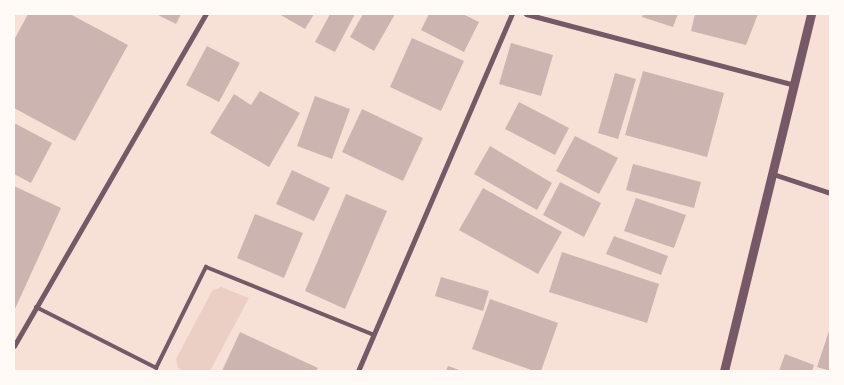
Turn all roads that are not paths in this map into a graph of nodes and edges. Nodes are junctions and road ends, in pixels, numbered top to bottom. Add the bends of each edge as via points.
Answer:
1 (206, 14) edge
2 (512, 14) edge
3 (526, 14) edge
4 (811, 14) edge
5 (794, 85) junction
6 (773, 174) junction
7 (830, 193) edge
8 (36, 307) junction
9 (374, 335) junction
10 (14, 346) edge
11 (156, 368) junction
12 (162, 371) edge
13 (358, 371) edge
14 (724, 371) edge

1 - 8 street
2 - 9 street
3 - 5 street
4 - 5 street
5 - 6 street
6 - 7 street
6 - 14 street
8 - 10 street
8 - 11 lane
9 - 11 lane via 206,267
9 - 13 street
11 - 12 lane

